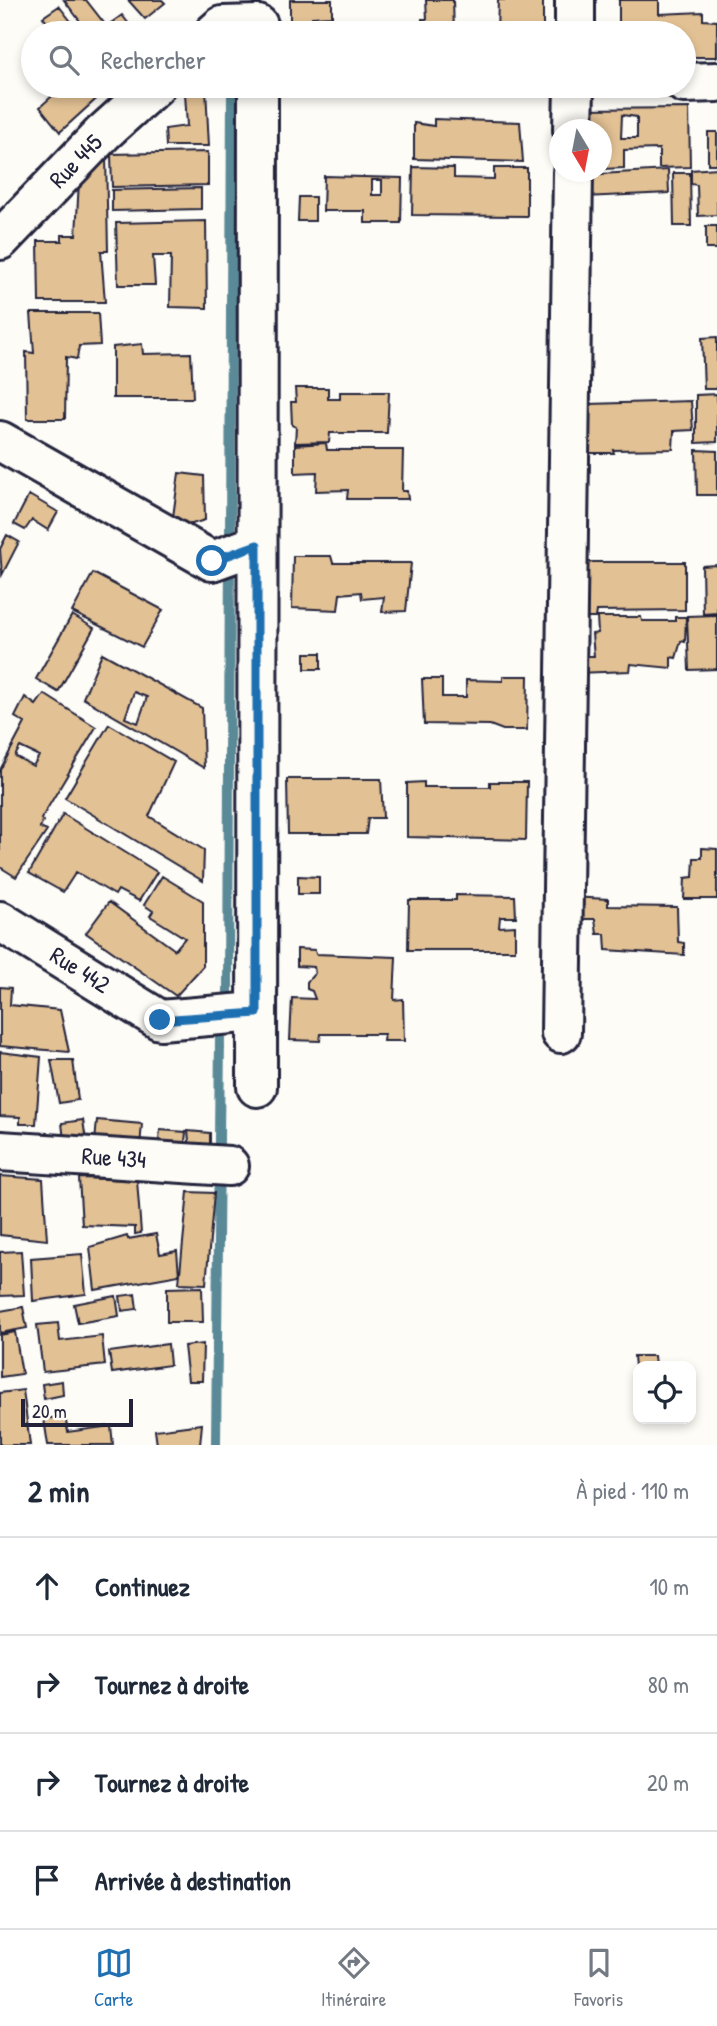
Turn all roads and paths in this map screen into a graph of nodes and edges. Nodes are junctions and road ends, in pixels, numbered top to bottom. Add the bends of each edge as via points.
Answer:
1 (575, 0) edge
2 (575, 21) edge
3 (717, 82) edge
4 (696, 83) edge
5 (141, 98) edge
6 (258, 98) edge
7 (574, 98) edge
8 (573, 119) edge
9 (573, 182) edge
10 (0, 240) edge
11 (0, 440) edge
12 (257, 545) junction
13 (0, 921) edge
14 (257, 1013) junction
15 (561, 1033) dead end
16 (257, 1087) dead end
17 (0, 1151) edge
18 (229, 1166) dead end

1 - 2 street
3 - 4 street
5 - 10 street, Rue 445
6 - 12 street
7 - 8 street
9 - 15 street
11 - 12 street via 212,561
12 - 14 street
13 - 14 street, Rue 442 via 160,1020
14 - 16 street
17 - 18 street, Rue 434

